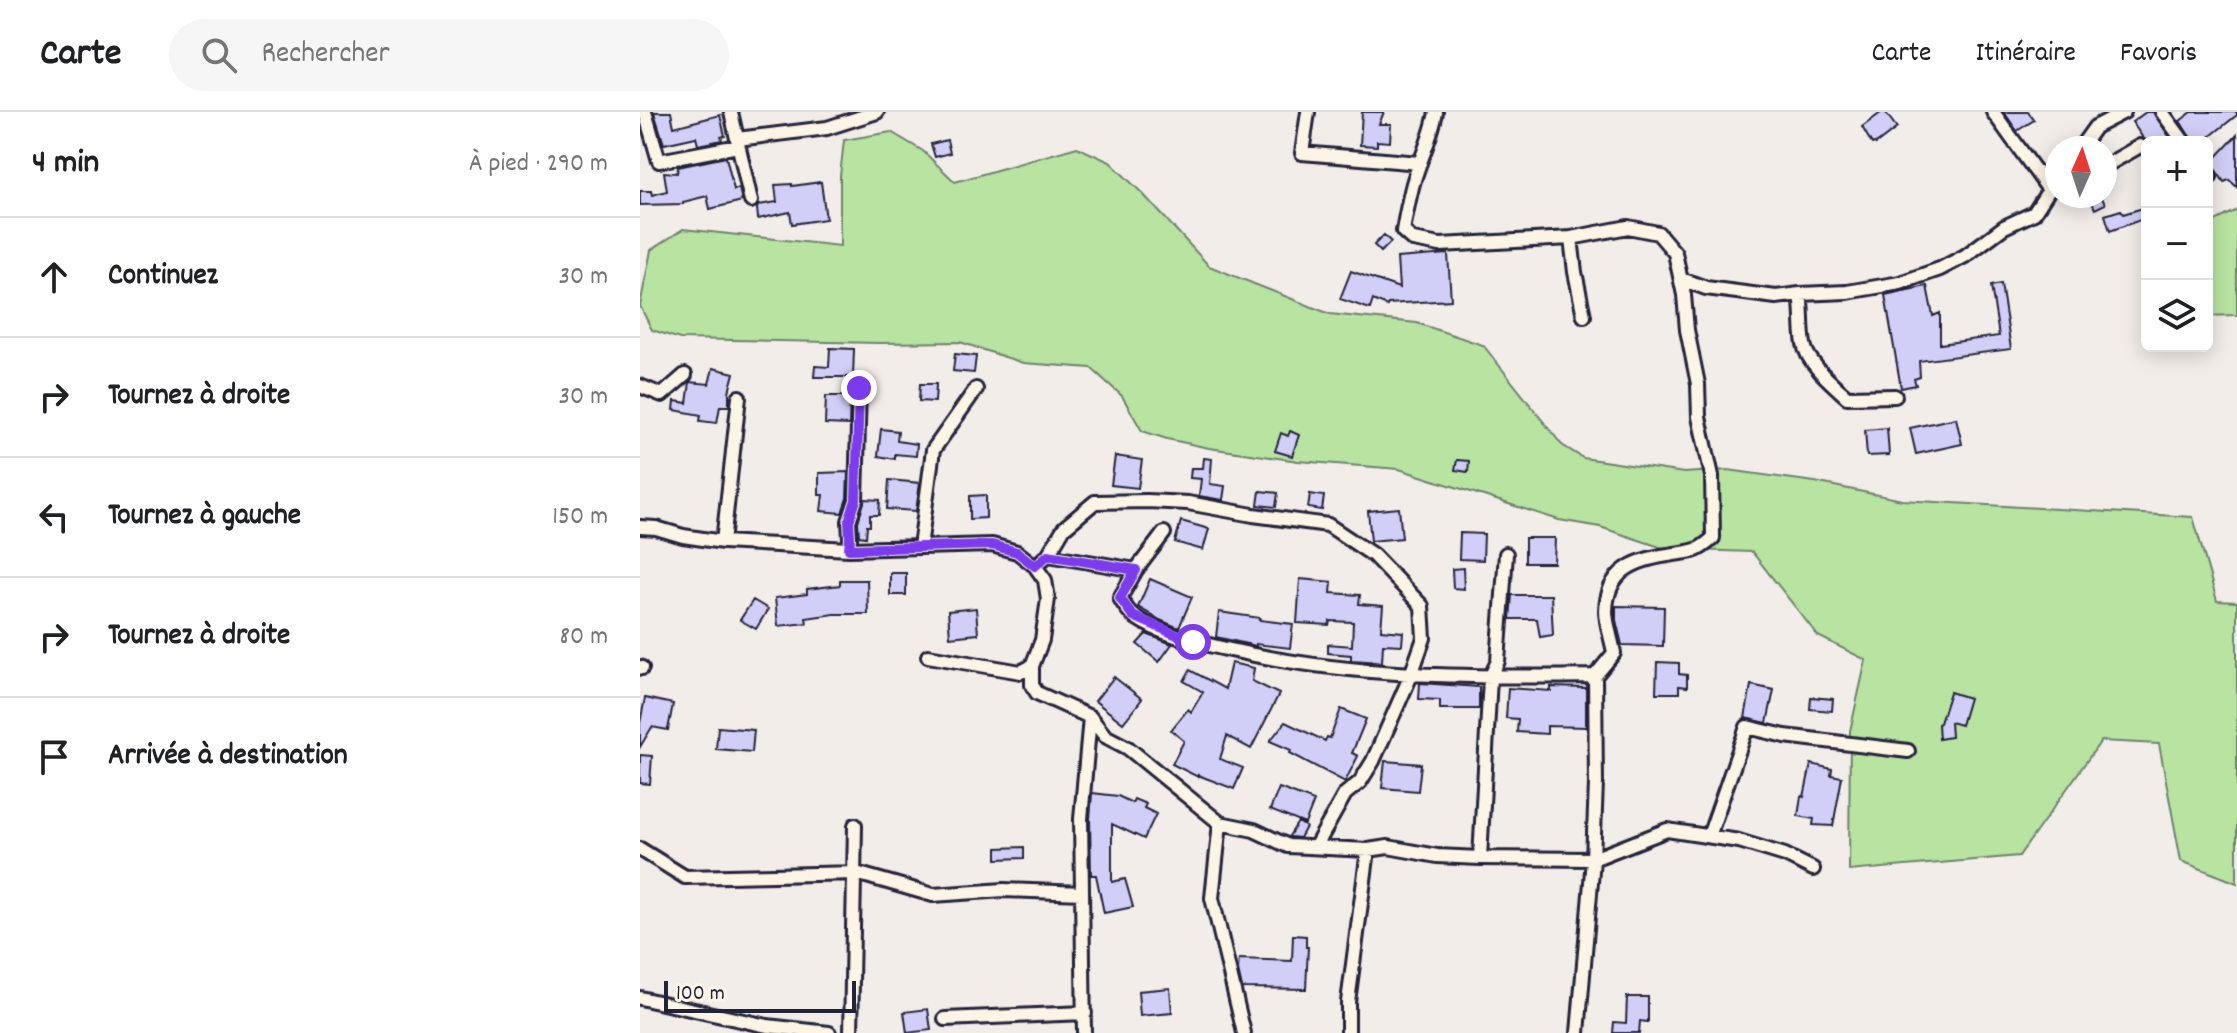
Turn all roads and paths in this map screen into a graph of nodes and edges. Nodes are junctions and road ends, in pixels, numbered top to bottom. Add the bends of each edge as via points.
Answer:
1 (645, 112) edge
2 (731, 112) edge
3 (877, 112) edge
4 (1308, 112) edge
5 (1436, 112) edge
6 (1993, 112) edge
7 (2124, 112) edge
8 (2162, 112) edge
9 (2089, 136) edge
10 (2180, 136) edge
11 (737, 143) junction
12 (2140, 146) dead end
13 (2117, 159) edge
14 (1420, 163) junction
15 (2045, 179) edge
16 (2045, 199) edge
17 (751, 201) dead end
18 (1571, 238) junction
19 (1681, 279) junction
20 (1706, 288) junction
21 (1800, 294) junction
22 (1686, 310) junction
23 (1584, 316) dead end
24 (685, 375) dead end
25 (640, 386) edge
26 (859, 388) dead end
27 (976, 389) dead end
28 (1895, 396) dead end
29 (739, 397) dead end
30 (640, 527) edge
31 (1164, 533) dead end
32 (723, 542) junction
33 (920, 547) junction
34 (849, 549) junction
35 (1506, 554) dead end
36 (1048, 555) junction
37 (1035, 566) junction
38 (1136, 570) junction
39 (928, 656) dead end
40 (1032, 666) junction
41 (1411, 675) junction
42 (1595, 676) junction
43 (1490, 678) junction
44 (1090, 717) junction
45 (1908, 751) dead end
46 (1220, 823) junction
47 (855, 825) dead end
48 (1709, 836) junction
49 (1316, 846) junction
50 (640, 849) edge
51 (1368, 850) junction
52 (1480, 858) junction
53 (1593, 859) junction
54 (1813, 869) dead end
55 (856, 873) junction
56 (1082, 893) junction
57 (640, 998) edge
58 (1085, 1013) junction
59 (945, 1019) dead end
60 (829, 1033) edge
61 (851, 1033) edge
62 (1084, 1033) edge
63 (1244, 1033) edge
64 (1348, 1033) edge
65 (1578, 1033) edge

1 - 11 street via 659,161
2 - 11 street
3 - 11 street via 827,128
4 - 14 street via 1302,153
5 - 14 street
6 - 15 street
7 - 9 street
8 - 10 street
11 - 17 street
12 - 13 street
14 - 18 street via 1403,231 1413,240 1440,245
16 - 21 street via 2034,213 1940,269 1900,283
18 - 19 street via 1628,227 1658,233 1675,253
18 - 23 street
19 - 20 street
19 - 22 street
20 - 21 street via 1776,297
20 - 22 street
21 - 28 street via 1804,347 1820,372 1847,397
22 - 42 street via 1712,476 1713,538 1700,550 1626,567 1613,580 1606,611 1614,653
24 - 25 street via 662,395
26 - 34 street
27 - 33 street via 933,450
29 - 32 street
30 - 32 street
31 - 38 street
32 - 34 street
33 - 34 street
33 - 37 street via 992,545 1017,552
35 - 43 street via 1498,661
36 - 37 street
36 - 38 street
36 - 41 street via 1064,528 1095,502 1188,503 1328,525 1373,555 1422,606 1424,638
37 - 40 street via 1045,580 1048,599
38 - 41 street via 1120,598 1133,616 1193,642 1275,661
39 - 40 street via 1021,672
40 - 44 street via 1037,693
41 - 43 street
41 - 49 street via 1373,761 1345,794
42 - 43 street
42 - 53 street
43 - 52 street
44 - 46 street via 1105,736 1128,748
44 - 56 street via 1081,819
45 - 48 street via 1747,727
46 - 49 street via 1254,830 1288,846
46 - 63 street via 1212,898
47 - 55 street
48 - 53 street via 1667,830
48 - 54 street via 1785,855
49 - 51 street
50 - 55 street via 685,877
51 - 52 street via 1388,847
51 - 64 street
52 - 53 street
53 - 65 street
55 - 56 street via 933,895 1004,890
55 - 61 street
56 - 58 street
57 - 60 street via 767,1026
58 - 59 street
58 - 62 street

